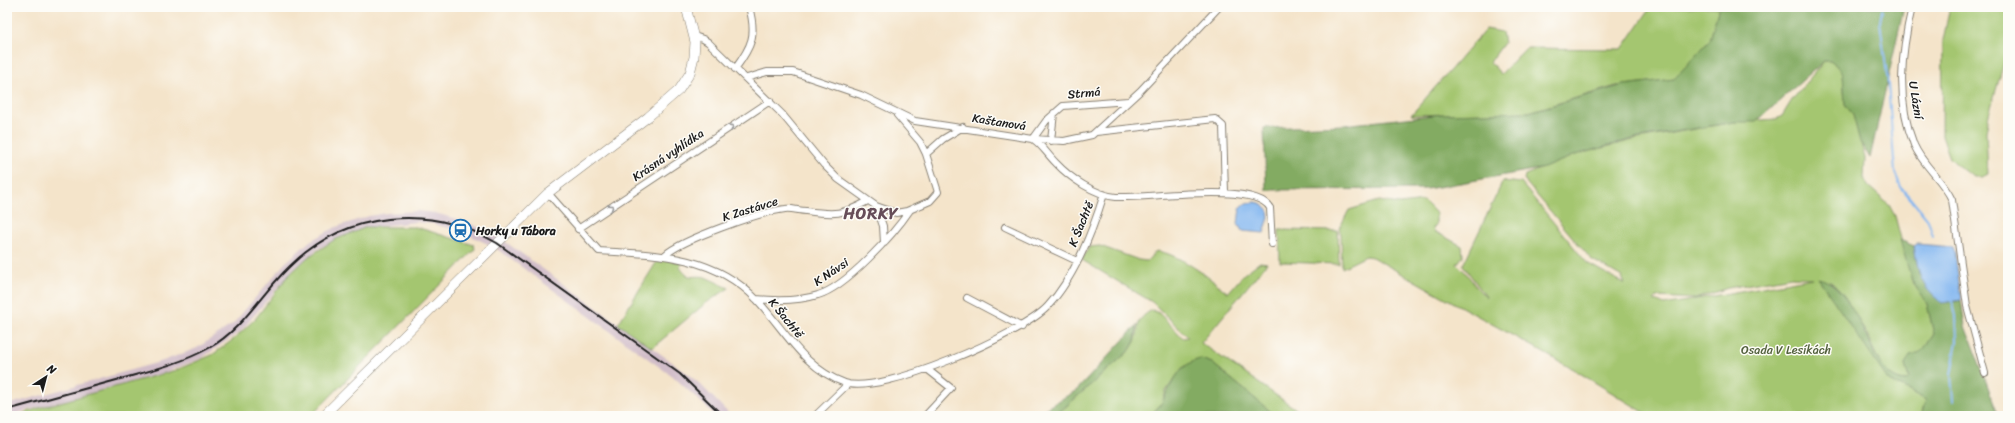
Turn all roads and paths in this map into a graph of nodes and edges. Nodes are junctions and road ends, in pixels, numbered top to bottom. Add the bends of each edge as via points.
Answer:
1 (686, 7) edge
2 (750, 7) edge
3 (1219, 7) edge
4 (1912, 7) edge
5 (694, 36) junction
6 (735, 68) junction
7 (747, 78) junction
8 (770, 101) junction
9 (1128, 101) junction
10 (895, 112) junction
11 (1054, 113) junction
12 (963, 128) junction
13 (1096, 132) junction
14 (1033, 139) junction
15 (1051, 141) junction
16 (926, 154) junction
17 (1225, 192) junction
18 (548, 193) junction
19 (1104, 194) junction
20 (868, 201) junction
21 (876, 206) junction
22 (910, 210) junction
23 (1005, 227) dead end
24 (578, 229) junction
25 (884, 242) junction
26 (1272, 244) dead end
27 (665, 255) junction
28 (1077, 261) junction
29 (967, 298) dead end
30 (756, 299) junction
31 (1022, 327) junction
32 (927, 369) junction
33 (1985, 374) dead end
34 (848, 384) junction
35 (323, 416) edge
36 (814, 416) edge
37 (925, 416) edge

1 - 5 street
2 - 6 street via 753,20 752,38 749,50
3 - 9 street
4 - 33 street, U Lázní via 1904,40 1902,94 1914,145 1952,200 1967,306
5 - 6 street via 708,42
5 - 18 street via 692,65 679,90 648,117
6 - 7 street
7 - 8 street
7 - 10 street, Kaštanová via 768,72 793,72 861,95
8 - 20 street via 824,165
24 -> 8 street, Krásná vyhlídka
9 - 11 street, Strmá via 1068,104
9 - 13 street
10 - 12 street, Kaštanová via 915,121
10 - 16 street via 917,137
11 - 14 street, Strmá
11 - 15 street
12 - 14 street, Kaštanová
12 - 16 street via 943,139
13 - 15 street via 1078,139
13 - 17 street via 1215,119 1223,126
14 - 15 street
14 - 19 street, Kaštanová via 1045,148 1059,166 1087,186
16 - 22 street via 937,186 937,195
17 - 19 street, Kaštanová via 1129,197
17 - 26 street, Kaštanová via 1250,195 1268,205
18 - 24 street, K Šachtě
18 - 35 street
19 - 28 street, K Šachtě
20 - 21 street
20 - 27 street, K Zastávce via 855,209 838,214 788,209 758,216 677,246
21 - 22 street via 896,213
21 - 25 street via 883,226
22 - 25 street, K Návsi
23 - 28 street, K Šachtě
24 - 27 street, K Šachtě via 599,251
25 - 30 street, K Návsi via 866,261 823,293 802,298
27 - 30 street, K Šachtě via 718,272
28 - 31 street, K Šachtě via 1048,306
29 - 31 street
30 - 34 street, K Šachtě via 812,364
31 - 32 street, K Šachtě
32 - 34 street, K Šachtě via 889,380
32 - 37 street via 951,388
34 - 36 street

